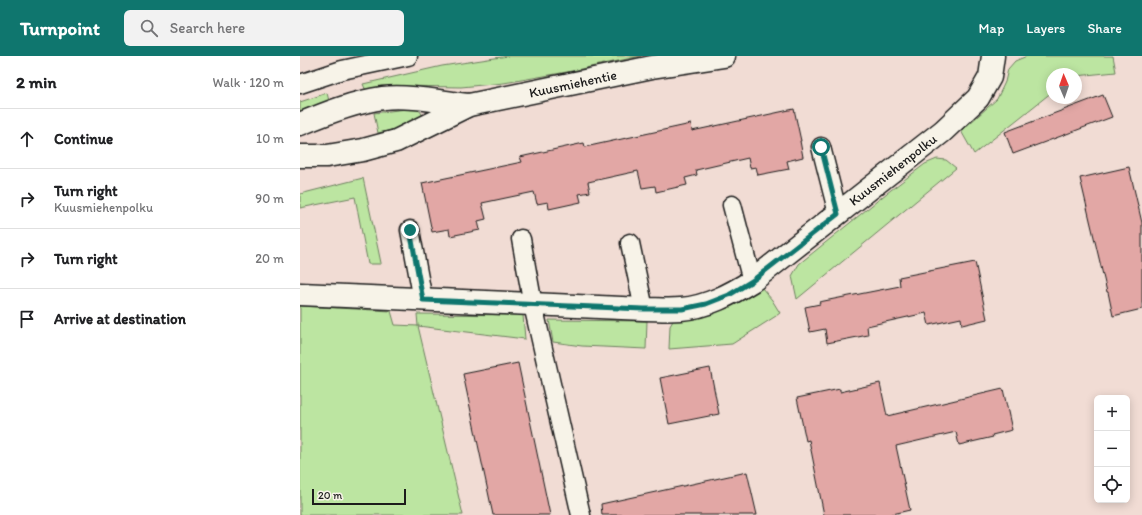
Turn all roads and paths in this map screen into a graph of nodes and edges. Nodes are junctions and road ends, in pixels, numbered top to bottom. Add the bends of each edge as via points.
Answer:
1 (408, 56) edge
2 (724, 56) edge
3 (993, 56) edge
4 (300, 84) edge
5 (469, 105) junction
6 (300, 124) edge
7 (821, 147) dead end
8 (300, 156) edge
9 (732, 205) dead end
10 (838, 214) junction
11 (410, 230) dead end
12 (521, 239) dead end
13 (630, 243) dead end
14 (752, 281) junction
15 (300, 294) edge
16 (423, 300) junction
17 (533, 305) junction
18 (644, 309) junction
19 (582, 515) edge

1 - 4 lane via 342,70
2 - 5 street, Kuusmiehentie via 652,67
3 - 10 street, Kuusmiehenpolku via 990,77 978,98 943,131
5 - 6 street, Kuusmiehentie via 383,98
5 - 8 street, Kuusmiehentie via 396,141 327,156
7 - 10 lane
9 - 14 lane
10 - 14 street, Kuusmiehenpolku
11 - 16 lane
12 - 17 lane
13 - 18 lane
14 - 18 street, Kuusmiehenpolku via 729,295 706,304 682,309
15 - 16 street, Kuusmiehenpolku
16 - 17 street, Kuusmiehenpolku
17 - 18 street, Kuusmiehenpolku
17 - 19 lane

